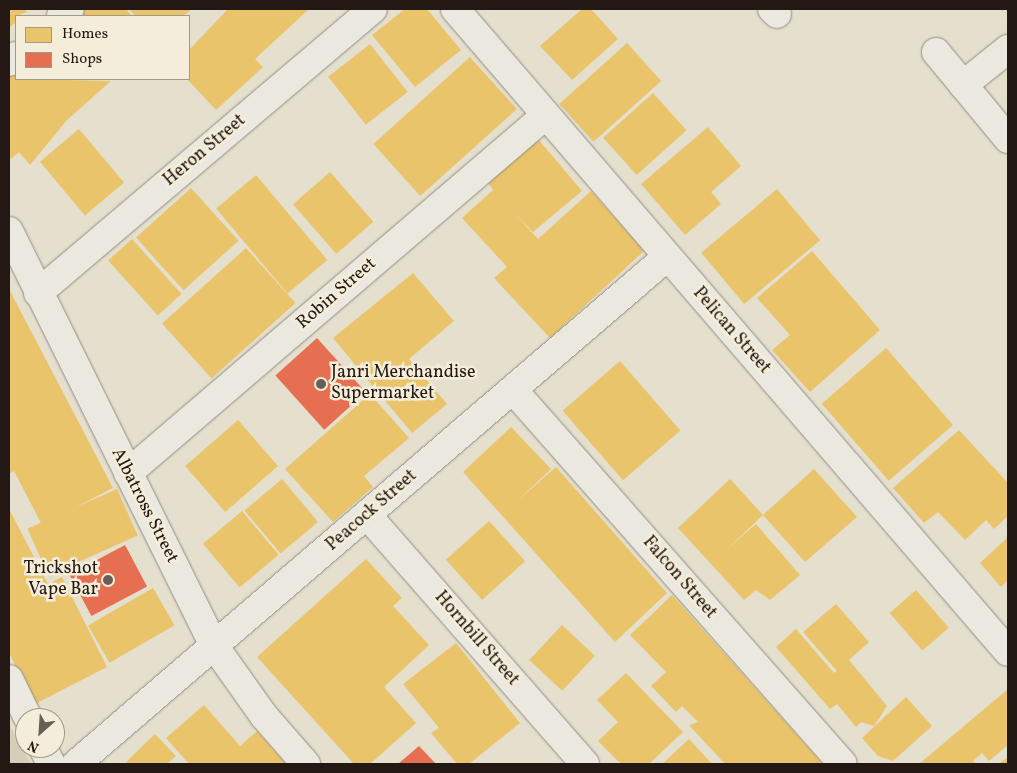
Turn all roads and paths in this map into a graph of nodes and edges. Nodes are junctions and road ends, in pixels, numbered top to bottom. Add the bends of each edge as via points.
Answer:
1 (373, 9) edge
2 (456, 9) edge
3 (1008, 49) edge
4 (936, 52) dead end
5 (963, 85) junction
6 (546, 115) junction
7 (1008, 139) edge
8 (9, 231) edge
9 (667, 257) junction
10 (38, 293) junction
11 (514, 391) junction
12 (128, 473) junction
13 (367, 514) junction
14 (216, 647) junction
15 (1008, 652) edge
16 (9, 679) edge
17 (23, 708) edge
18 (76, 764) edge
19 (306, 764) edge
20 (584, 764) edge
21 (843, 764) edge

1 - 10 street, Heron Street
2 - 6 street, Pelican Street
3 - 5 street
4 - 5 street
5 - 7 street
6 - 9 street, Pelican Street
6 - 12 street, Robin Street
8 - 10 street, Albatross Street
9 - 11 street, Peacock Street
9 - 15 street, Pelican Street
10 - 12 street, Albatross Street
11 - 13 street, Peacock Street
11 - 21 street, Falcon Street
12 - 14 street, Albatross Street
13 - 14 street, Peacock Street
13 - 20 street, Hornbill Street
14 - 18 street, Peacock Street
14 - 19 street, Albatross Street via 264,716
16 - 17 street

